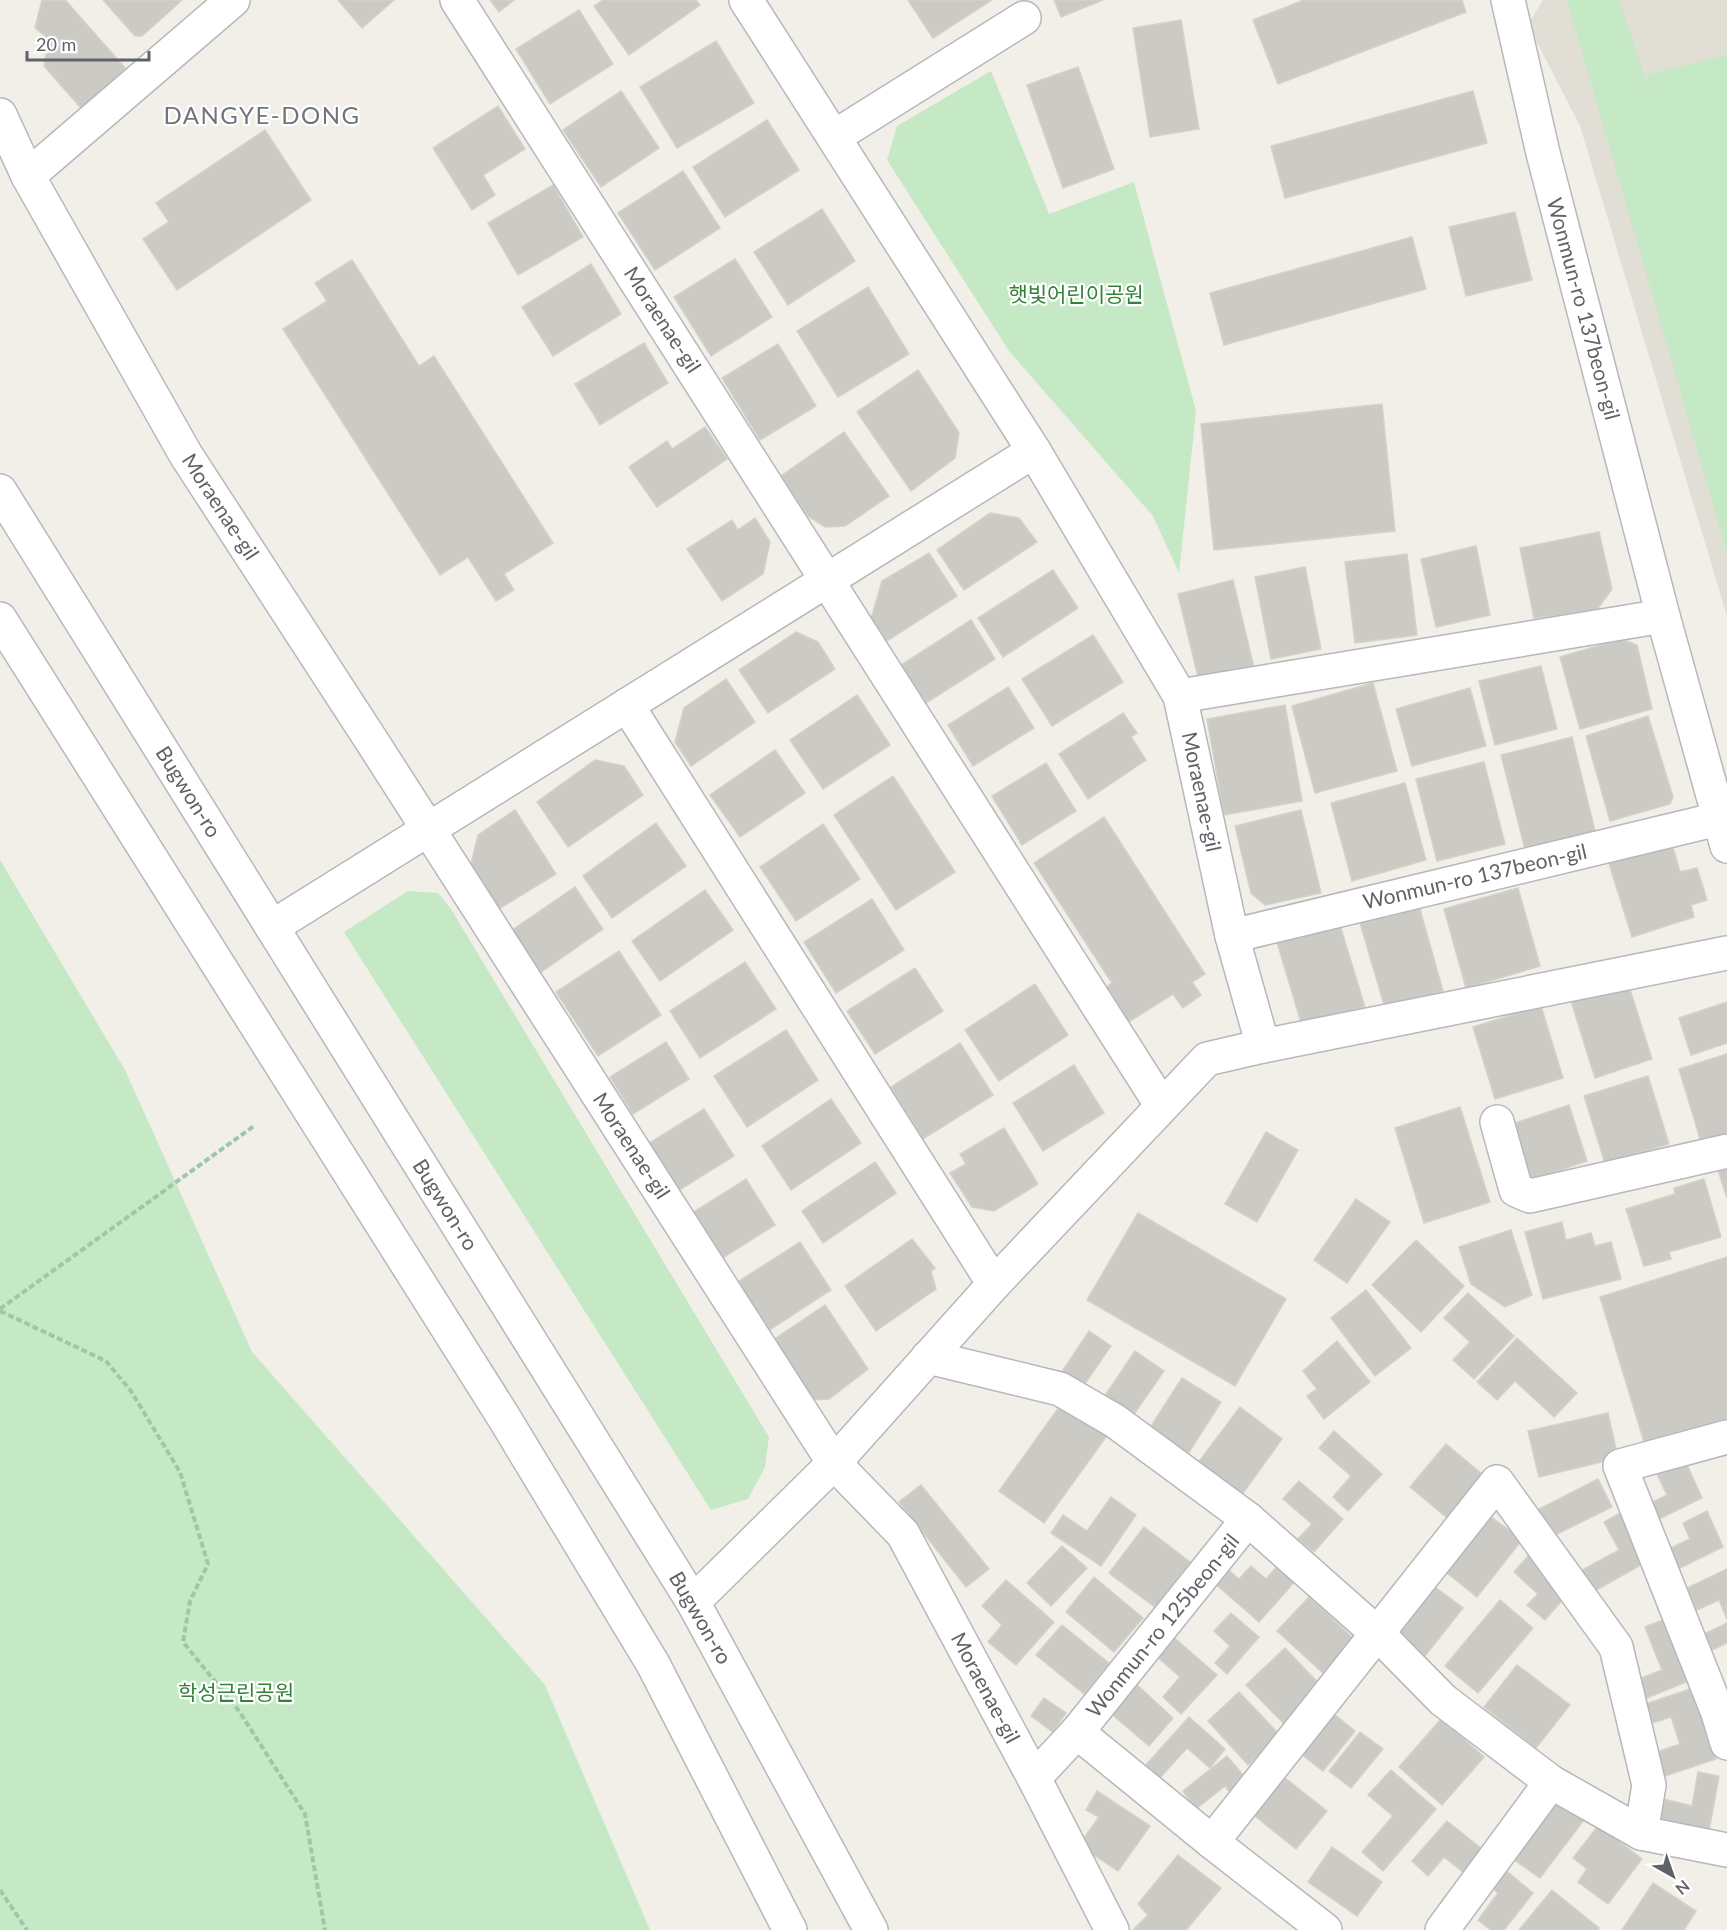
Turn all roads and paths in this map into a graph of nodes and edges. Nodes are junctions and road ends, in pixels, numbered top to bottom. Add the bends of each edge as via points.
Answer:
1 (232, 0) edge
2 (457, 0) edge
3 (746, 0) edge
4 (1508, 0) edge
5 (1024, 18) dead end
6 (0, 115) edge
7 (834, 137) junction
8 (28, 176) junction
9 (1034, 451) junction
10 (0, 490) edge
11 (828, 580) junction
12 (1663, 616) junction
13 (0, 619) edge
14 (1180, 696) junction
15 (627, 705) junction
16 (429, 829) junction
17 (1723, 833) edge
18 (272, 927) junction
19 (1232, 936) junction
20 (1727, 953) edge
21 (1263, 1046) junction
22 (1162, 1106) junction
23 (1497, 1122) dead end
24 (254, 1126) dead end
25 (1727, 1151) edge
26 (994, 1284) junction
27 (0, 1310) edge
28 (928, 1358) junction
29 (1727, 1437) edge
30 (834, 1463) junction
31 (1248, 1520) junction
32 (693, 1602) junction
33 (1378, 1634) junction
34 (1077, 1732) junction
35 (1727, 1743) edge
36 (1034, 1778) junction
37 (1551, 1782) junction
38 (1641, 1833) junction
39 (1212, 1842) junction
40 (1726, 1846) edge
41 (0, 1890) edge
42 (27, 1930) edge
43 (325, 1930) edge
44 (790, 1930) edge
45 (871, 1930) edge
46 (1112, 1930) edge
47 (1324, 1930) edge
48 (1442, 1930) edge

1 - 8 street
2 - 11 street, Moraenae-gil
3 - 7 street, Moraenae-gil
4 - 12 street, Wonmun-ro 137beon-gil via 1543,153
5 - 7 street
6 - 8 street, Moraenae-gil
7 - 9 street, Moraenae-gil
8 - 16 street, Moraenae-gil via 186,455
9 - 11 street
9 - 14 street, Moraenae-gil
10 - 18 street, Bugwon-ro
11 - 15 street
11 - 22 street, Moraenae-gil
12 - 14 street
12 - 17 street, Wonmun-ro 137beon-gil
13 - 44 street via 605,1584 653,1664
14 - 19 street, Moraenae-gil
15 - 16 street
15 - 26 street
16 - 18 street
16 - 30 street, Moraenae-gil
17 - 19 street, Wonmun-ro 137beon-gil
18 - 32 street, Bugwon-ro
19 - 21 street, Moraenae-gil
20 - 21 street
21 - 22 street via 1207,1059
22 - 26 street
23 - 25 street via 1516,1190 1530,1196
24 - 27 path
26 - 28 street
27 - 43 path via 106,1362 131,1391 180,1472 208,1564 190,1601 183,1642 239,1711 305,1814
28 - 30 street
28 - 31 street, Wonmun-ro 125beon-gil via 1060,1389 1115,1421
29 - 35 street via 1620,1466
30 - 32 street
30 - 36 street, Moraenae-gil via 903,1534
31 - 33 street, Wonmun-ro 125beon-gil
31 - 34 street, Wonmun-ro 125beon-gil
32 - 45 street, Bugwon-ro
33 - 37 street, Wonmun-ro 125beon-gil via 1443,1700
33 - 38 street via 1497,1482 1616,1647 1649,1785
33 - 39 street
34 - 36 street, Wonmun-ro 125beon-gil
34 - 39 street, Wonmun-ro 125beon-gil
36 - 46 street, Moraenae-gil
37 - 38 street, Wonmun-ro 125beon-gil
37 - 48 street
38 - 40 street, Wonmun-ro 125beon-gil
39 - 47 street, Wonmun-ro 125beon-gil
41 - 42 path

